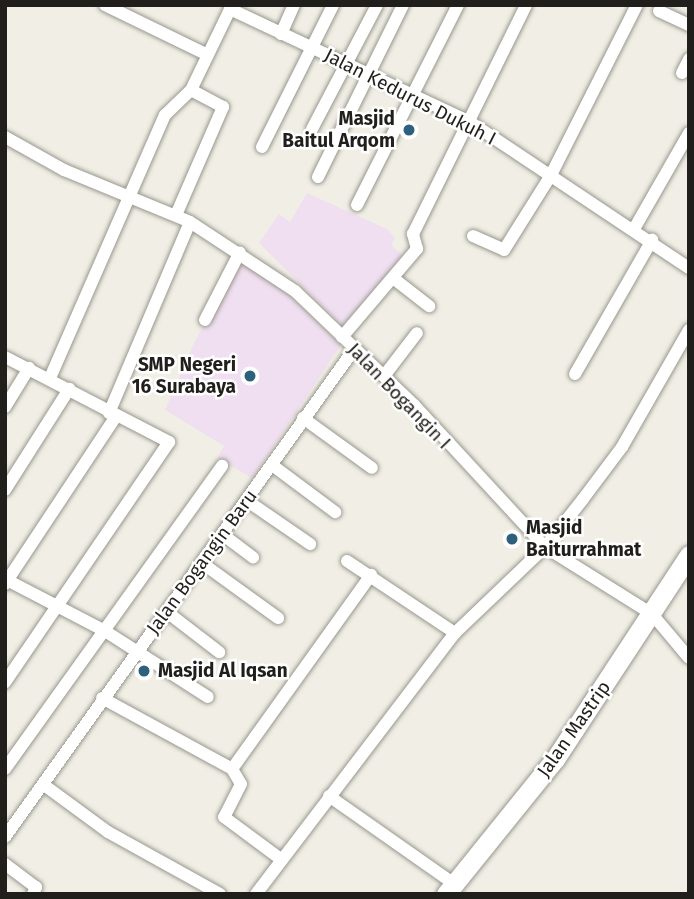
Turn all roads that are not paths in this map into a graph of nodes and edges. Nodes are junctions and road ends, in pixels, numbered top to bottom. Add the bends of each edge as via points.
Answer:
1 (105, 5) edge
2 (294, 5) edge
3 (333, 5) edge
4 (377, 5) edge
5 (403, 5) edge
6 (458, 5) edge
7 (526, 5) edge
8 (637, 5) edge
9 (231, 7) edge
10 (659, 11) dead end
11 (689, 24) edge
12 (281, 34) junction
13 (313, 48) junction
14 (208, 55) junction
15 (689, 59) edge
16 (345, 63) junction
17 (682, 73) dead end
18 (372, 75) junction
19 (191, 90) junction
20 (413, 95) junction
21 (470, 122) junction
22 (312, 129) dead end
23 (689, 133) edge
24 (5, 137) edge
25 (262, 147) dead end
26 (551, 175) junction
27 (318, 177) dead end
28 (132, 197) junction
29 (357, 205) dead end
30 (176, 215) junction
31 (190, 222) junction
32 (634, 229) junction
33 (473, 236) dead end
34 (652, 240) junction
35 (240, 252) junction
36 (689, 268) edge
37 (393, 278) junction
38 (429, 306) dead end
39 (205, 320) dead end
40 (689, 330) edge
41 (417, 333) dead end
42 (342, 337) junction
43 (355, 348) junction
44 (5, 357) edge
45 (29, 368) junction
46 (575, 374) dead end
47 (384, 376) junction
48 (50, 378) junction
49 (69, 389) junction
50 (5, 407) edge
51 (112, 415) junction
52 (303, 418) junction
53 (272, 465) junction
54 (222, 466) dead end
55 (372, 468) dead end
56 (5, 490) edge
57 (246, 500) junction
58 (335, 512) dead end
59 (222, 534) junction
60 (310, 544) dead end
61 (545, 547) junction
62 (689, 555) edge
63 (253, 557) dead end
64 (347, 561) dead end
65 (202, 563) junction
66 (371, 575) junction
67 (6, 581) edge
68 (60, 606) junction
69 (167, 612) junction
70 (652, 614) junction
71 (278, 618) dead end
72 (106, 631) junction
73 (455, 633) junction
74 (219, 652) dead end
75 (136, 653) junction
76 (689, 658) edge
77 (5, 681) edge
78 (208, 697) dead end
79 (102, 698) junction
80 (5, 769) edge
81 (232, 769) junction
82 (44, 785) junction
83 (329, 796) junction
84 (5, 836) edge
85 (282, 860) junction
86 (5, 864) edge
87 (450, 889) edge
88 (33, 894) edge
89 (220, 894) edge
90 (256, 894) edge

1 - 14 street
2 - 12 street
3 - 13 street
4 - 16 street
5 - 18 street
6 - 20 street
7 - 21 street
8 - 26 street
9 - 12 street, Jalan Kedurus Dukuh I
9 - 14 street
10 - 11 street
12 - 13 street, Jalan Kedurus Dukuh I
13 - 16 street, Jalan Kedurus Dukuh I
13 - 25 street
14 - 19 street
15 - 17 street
16 - 18 street, Jalan Kedurus Dukuh I
16 - 22 street
18 - 20 street, Jalan Kedurus Dukuh I
18 - 27 street
19 - 28 street via 165,115
19 - 30 street via 223,107
20 - 21 street, Jalan Kedurus Dukuh I
20 - 29 street
21 - 26 street, Jalan Kedurus Dukuh I
21 - 37 street via 413,238 417,249
23 - 32 street
24 - 28 street, Jalan Bogangin I via 64,170
26 - 32 street, Jalan Kedurus Dukuh I
26 - 33 street via 504,250
28 - 30 street, Jalan Bogangin I
28 - 48 street
30 - 31 street, Jalan Bogangin I
31 - 35 street, Jalan Bogangin I
31 - 51 street
32 - 34 street, Jalan Kedurus Dukuh I
34 - 36 street, Jalan Kedurus Dukuh I
34 - 46 street
35 - 39 street
35 - 42 street, Jalan Bogangin I via 295,291
37 - 38 street
37 - 42 street
40 - 61 street via 622,447
41 - 47 street
42 - 43 street, Jalan Bogangin I
43 - 47 street, Jalan Bogangin I
43 - 52 street, Jalan Bogangin Baru
44 - 45 street
45 - 48 street
45 - 50 street
47 - 61 street, Jalan Bogangin I
48 - 49 street
49 - 51 street
49 - 56 street
51 - 67 street
51 - 68 street via 169,440 169,444
52 - 53 street, Jalan Bogangin Baru
52 - 55 street
53 - 57 street, Jalan Bogangin Baru
53 - 58 street
54 - 72 street
57 - 59 street, Jalan Bogangin Baru
57 - 60 street
59 - 63 street
59 - 65 street, Jalan Bogangin Baru
61 - 70 street, Jalan Bogangin I
61 - 73 street
62 - 70 main road, Jalan Mastrip
64 - 66 street
65 - 69 street, Jalan Bogangin Baru
65 - 71 street
66 - 73 street
66 - 81 street
67 - 68 street, Jalan Bogangin Baru
68 - 72 street, Jalan Bogangin Baru
68 - 77 street
69 - 74 street
69 - 75 street, Jalan Bogangin Baru
70 - 76 street, Jalan Bogangin I
70 - 87 main road, Jalan Mastrip via 555,760
72 - 75 street, Jalan Bogangin Baru
72 - 80 street
73 - 83 street
75 - 78 street
75 - 79 street
79 - 81 street
79 - 82 street
81 - 85 street via 241,784 224,817
82 - 84 street
82 - 89 street via 108,832
83 - 85 street
83 - 87 street
85 - 90 street
86 - 88 street via 36,887

